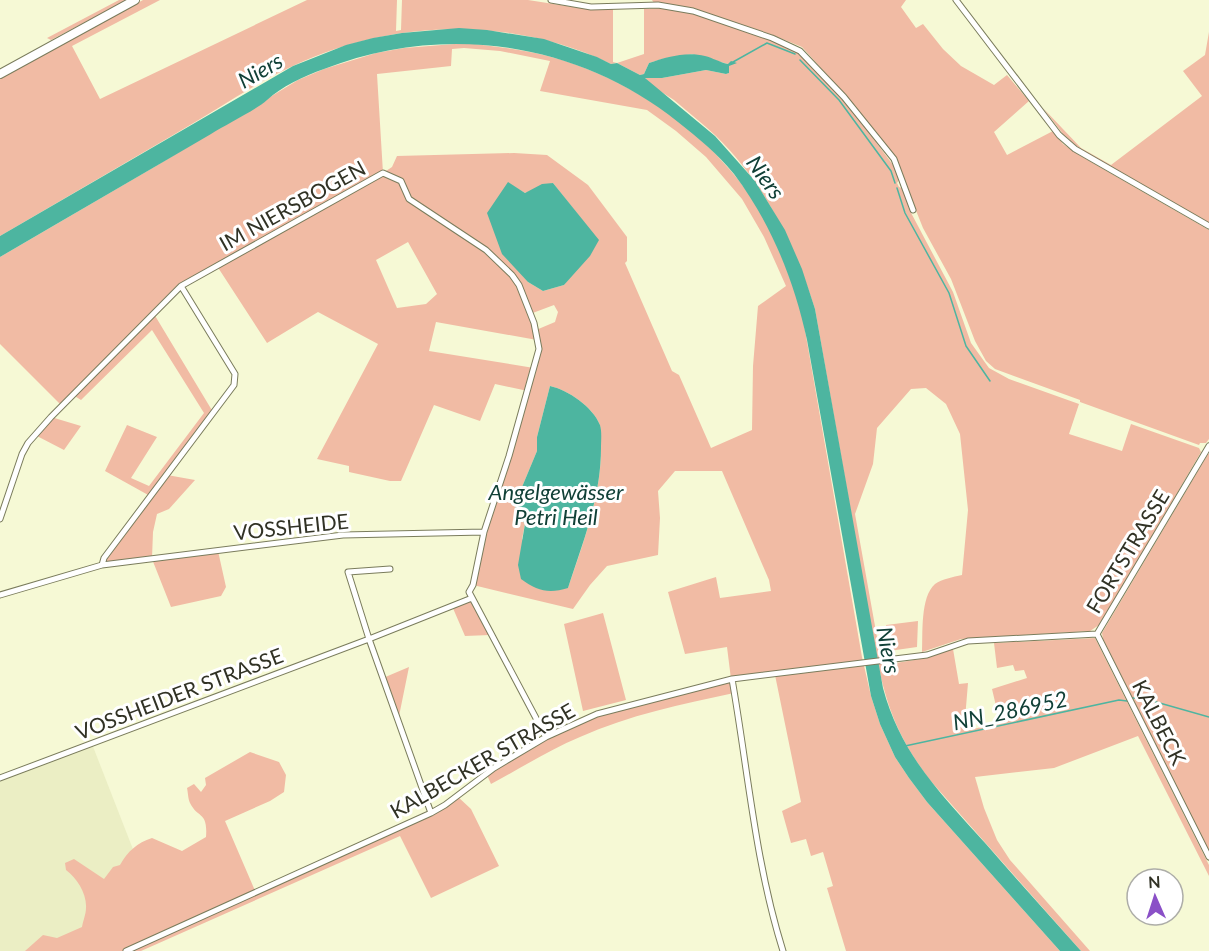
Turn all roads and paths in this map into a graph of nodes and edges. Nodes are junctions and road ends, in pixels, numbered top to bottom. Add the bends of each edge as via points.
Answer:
1 (135, 0) edge
2 (551, 0) edge
3 (956, 0) edge
4 (0, 74) edge
5 (913, 210) dead end
6 (1209, 226) edge
7 (181, 286) junction
8 (1209, 446) edge
9 (0, 519) edge
10 (484, 532) junction
11 (102, 565) junction
12 (390, 569) dead end
13 (0, 595) edge
14 (472, 598) junction
15 (1097, 634) junction
16 (369, 639) junction
17 (732, 679) junction
18 (546, 737) junction
19 (0, 778) edge
20 (431, 813) junction
21 (1209, 858) edge
22 (126, 951) edge
23 (783, 951) edge

1 - 4 main road
2 - 5 street via 591,7 658,5 693,11 800,51 894,159
3 - 6 street via 1067,142
7 - 9 street, IM NIERSBOGEN via 28,443
7 - 10 street, IM NIERSBOGEN via 383,173 401,181 409,199 486,250 519,285 534,322 539,349
7 - 11 street via 235,374 234,385
8 - 15 street, FORTSTRASSE
10 - 11 street, VOSSHEIDE via 343,535
10 - 14 street, IM NIERSBOGEN via 469,592
11 - 13 street, VOSSHEIDE
12 - 16 street via 348,572
14 - 16 street, VOSSHEIDER STRASSE
14 - 18 street
15 - 17 street, FORTSTRASSE via 968,641 927,655
15 - 21 street, KALBECK
16 - 19 street, VOSSHEIDER STRASSE
16 - 20 street
17 - 18 street, KALBECKER STRASSE via 597,714
17 - 23 street via 762,871
18 - 20 street, KALBECKER STRASSE
20 - 22 street, KALBECKER STRASSE

